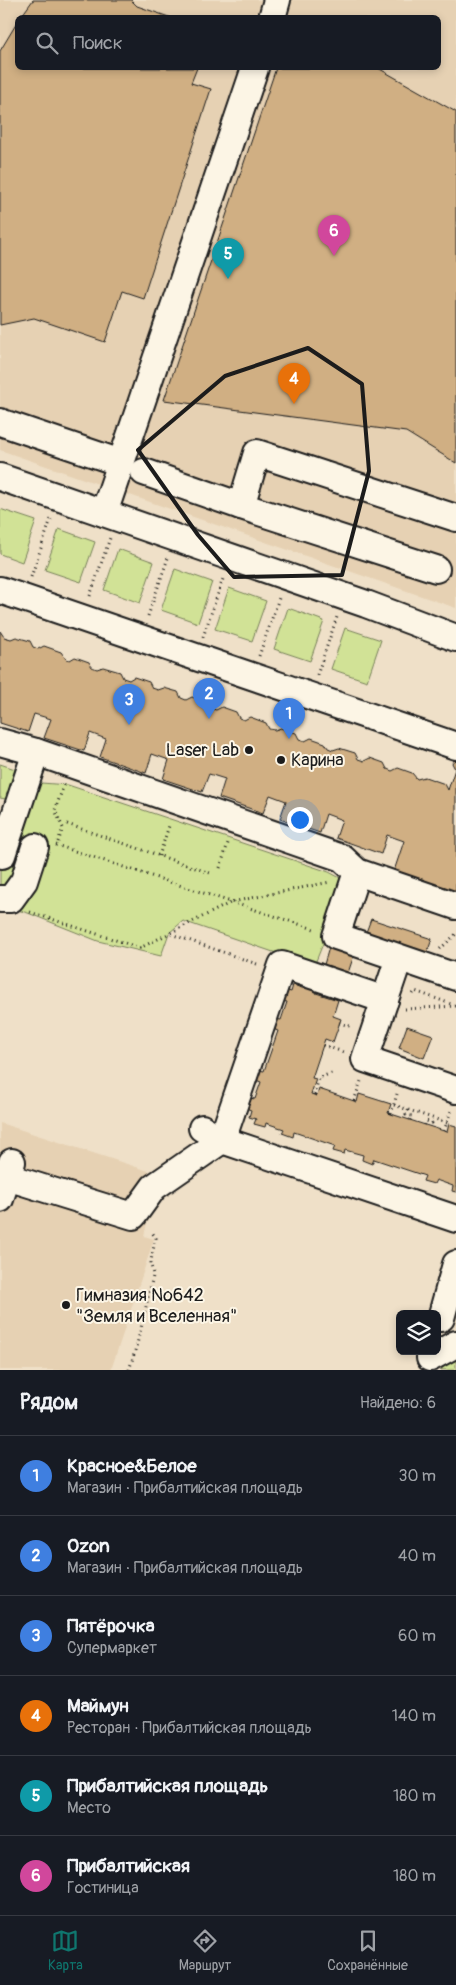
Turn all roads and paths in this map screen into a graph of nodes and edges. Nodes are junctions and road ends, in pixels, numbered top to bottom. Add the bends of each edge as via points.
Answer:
1 (278, 0) edge
2 (273, 15) edge
3 (254, 70) edge
4 (0, 422) edge
5 (132, 468) junction
6 (0, 477) edge
7 (241, 506) junction
8 (52, 516) dead end
9 (456, 518) edge
10 (107, 524) junction
11 (169, 555) dead end
12 (436, 569) dead end
13 (224, 574) dead end
14 (281, 593) dead end
15 (12, 594) edge
16 (339, 612) dead end
17 (82, 618) junction
18 (140, 638) junction
19 (456, 638) edge
20 (196, 657) junction
21 (252, 676) junction
22 (310, 696) junction
23 (0, 742) edge
24 (456, 746) edge
25 (36, 752) junction
26 (178, 801) junction
27 (67, 824) dead end
28 (5, 831) edge
29 (38, 850) junction
30 (159, 856) junction
31 (210, 873) dead end
32 (356, 875) junction
33 (0, 899) edge
34 (232, 902) junction
35 (456, 906) edge
36 (32, 913) dead end
37 (171, 934) junction
38 (336, 936) junction
39 (400, 958) junction
40 (249, 961) dead end
41 (279, 972) junction
42 (456, 977) edge
43 (392, 1006) junction
44 (456, 1006) edge
45 (334, 1072) dead end
46 (456, 1090) edge
47 (314, 1095) dead end
48 (408, 1110) junction
49 (391, 1114) dead end
50 (433, 1119) junction
51 (410, 1120) dead end
52 (424, 1125) dead end
53 (444, 1132) dead end
54 (212, 1134) junction
55 (6, 1179) edge
56 (456, 1219) edge
57 (150, 1231) dead end
58 (456, 1264) edge
59 (441, 1318) dead end
60 (456, 1344) edge
61 (430, 1358) dead end
62 (129, 1370) edge

1 - 2 street
3 - 5 street
4 - 5 street
5 - 7 street
5 - 10 street
6 - 10 street
7 - 9 street via 257,453
7 - 12 street
8 - 15 path
10 - 17 path
10 - 19 street via 366,604
11 - 18 path
13 - 20 path
14 - 21 path
15 - 17 street
16 - 22 path
17 - 18 street
18 - 20 street
20 - 21 street
21 - 22 street
22 - 24 street
23 - 25 street
25 - 26 street
25 - 28 street
26 - 30 path
26 - 32 street via 342,858
27 - 30 path
28 - 29 street
29 - 33 street via 24,881 11,899
29 - 34 path
30 - 31 path
32 - 34 path
32 - 35 street
32 - 38 street
34 - 37 path
34 - 38 path
36 - 37 path via 140,948
37 - 40 path
37 - 41 path
38 - 39 street
39 - 42 street
39 - 43 street
41 - 43 street via 282,965
41 - 54 street
43 - 44 path
43 - 44 path via 415,991
43 - 46 street via 365,1059
45 - 47 path via 319,1078
48 - 49 path via 394,1105
48 - 50 path
48 - 51 path via 406,1114 412,1116
50 - 52 path via 432,1123 426,1121
50 - 53 path via 447,1123
54 - 55 street via 154,1187 133,1216
54 - 56 street
57 - 62 path via 156,1238 151,1264 153,1278
58 - 59 street
60 - 61 street

